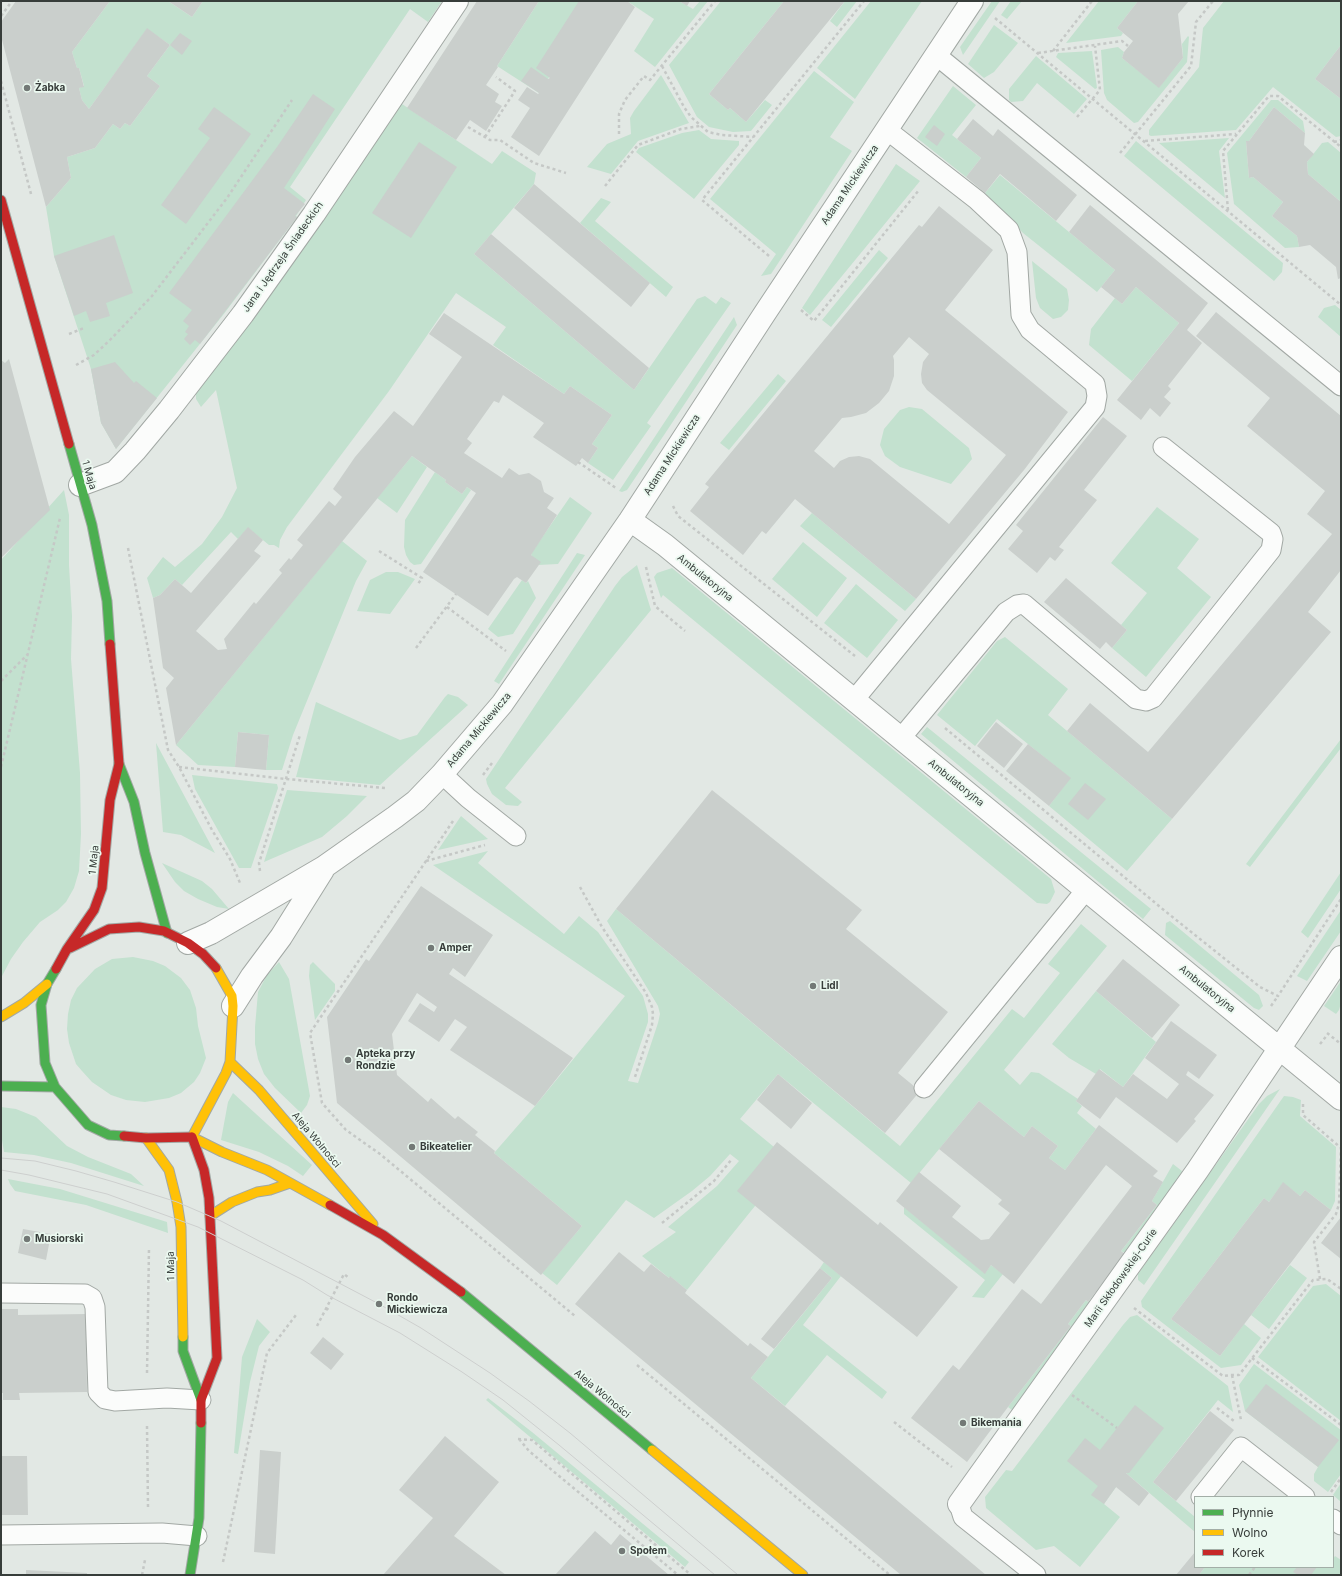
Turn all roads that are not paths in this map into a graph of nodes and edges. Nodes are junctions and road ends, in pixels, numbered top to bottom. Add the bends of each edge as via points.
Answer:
1 (456, 1) edge
2 (972, 1) edge
3 (936, 55) junction
4 (887, 130) junction
5 (1, 200) edge
6 (1341, 386) edge
7 (1163, 447) dead end
8 (80, 485) junction
9 (630, 520) junction
10 (854, 700) junction
11 (902, 738) junction
12 (118, 764) junction
13 (442, 774) junction
14 (516, 836) road end
15 (324, 867) junction
16 (1086, 890) junction
17 (167, 932) junction
18 (188, 942) junction
19 (68, 949) junction
20 (1341, 958) edge
21 (47, 984) junction
22 (233, 1006) junction
23 (1, 1017) edge
24 (1280, 1050) junction
25 (230, 1062) junction
26 (1, 1086) edge
27 (55, 1087) junction
28 (924, 1088) dead end
29 (1341, 1099) edge
30 (192, 1137) junction
31 (146, 1138) junction
32 (290, 1183) junction
33 (210, 1216) junction
34 (382, 1235) junction
35 (1, 1293) edge
36 (201, 1400) junction
37 (1202, 1496) edge
38 (1304, 1496) edge
39 (959, 1504) joint
40 (1, 1535) edge
41 (197, 1536) junction
42 (190, 1575) edge
43 (803, 1575) edge
44 (1036, 1575) edge

1 - 8 street, Jana i Jędrzeja Śniadeckich via 314,214 243,314 169,410 115,472
2 - 3 street, Adama Mickiewicza
3 - 4 street, Adama Mickiewicza
3 - 6 lane
4 - 9 street, Adama Mickiewicza
4 - 10 lane via 977,200 1009,230 1017,252 1021,315 1030,330 1095,384 1097,396 1095,406
5 - 8 main road, 1 Maja
7 - 11 lane via 1271,533 1273,539 1271,550 1153,698 1146,701 1136,699 1024,604 1017,605 1006,612
8 - 12 main road, 1 Maja via 92,525 107,601
9 - 10 street, Ambulatoryjna via 665,545
9 - 13 street, Adama Mickiewicza via 502,704
10 - 11 street, Ambulatoryjna
11 - 16 street, Ambulatoryjna
12 - 17 main road, 1 Maja via 134,802
12 - 19 main road, 1 Maja via 110,800 102,888 94,910
13 - 14 lane
13 - 15 street, Adama Mickiewicza via 416,801
15 - 18 street, Adama Mickiewicza via 211,933
15 - 22 street, Adama Mickiewicza via 281,937
16 - 24 street, Ambulatoryjna
16 - 28 lane
17 - 18 main road
17 - 19 main road via 139,927 109,929
18 - 22 main road via 215,966 232,996
19 - 21 main road, 1 Maja
20 - 24 street, Marii Skłodowskiej-Curie
21 - 23 main road
21 - 27 main road via 41,1004 42,1035 46,1063
22 - 25 main road
24 - 29 street
24 - 39 street, Marii Skłodowskiej-Curie via 1197,1171
25 - 30 main road
25 - 34 main road, Aleja Wolności via 283,1117
26 - 27 main road
27 - 31 main road via 88,1125 109,1135
30 - 31 main road
30 - 32 main road, Aleja Wolności
30 - 33 main road, 1 Maja via 204,1170
31 - 36 main road, 1 Maja via 169,1170 177,1202 181,1227 183,1351
32 - 33 main road via 232,1202
32 - 34 main road, Aleja Wolności
33 - 36 main road, 1 Maja via 217,1358
34 - 43 main road, Aleja Wolności via 459,1290
35 - 36 lane via 85,1294 92,1298 95,1307 98,1392 105,1399
36 - 41 main road, 1 Maja
37 - 38 lane via 1241,1447
39 - 44 lane via 963,1517
40 - 41 lane via 162,1533
41 - 42 main road, 1 Maja

